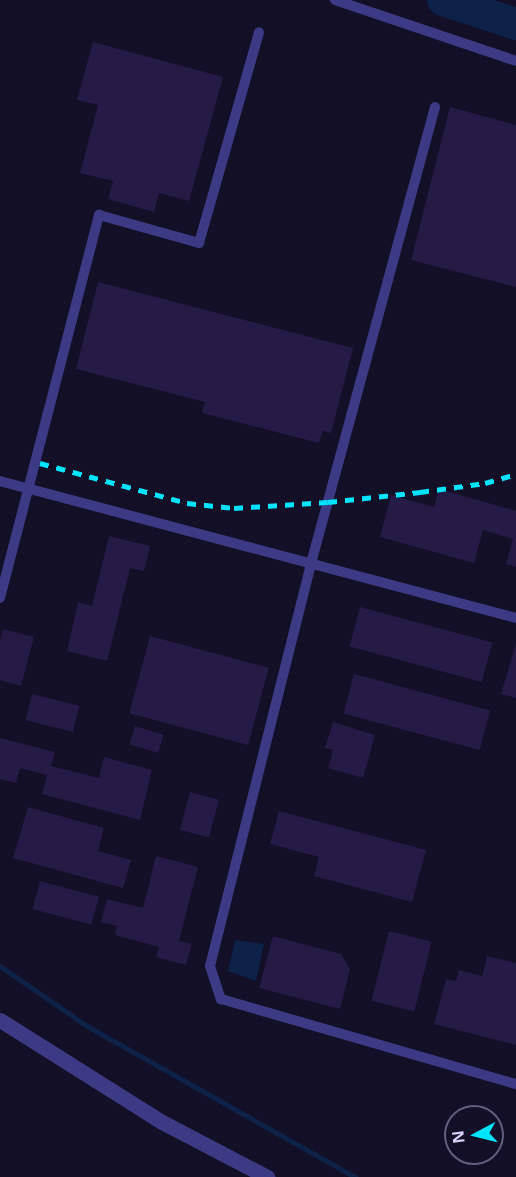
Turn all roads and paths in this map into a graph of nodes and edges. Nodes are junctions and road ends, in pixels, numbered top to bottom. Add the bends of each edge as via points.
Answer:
1 (335, 0) edge
2 (259, 32) dead end
3 (516, 61) edge
4 (435, 107) dead end
5 (0, 481) edge
6 (29, 489) junction
7 (311, 564) junction
8 (0, 598) edge
9 (516, 618) edge
10 (0, 1020) edge
11 (516, 1084) edge
12 (267, 1177) edge

1 - 3 lane
2 - 6 lane via 199,243 99,215
4 - 7 lane
5 - 6 lane
6 - 7 lane
6 - 8 lane
7 - 9 lane
7 - 11 lane via 210,966 221,999
10 - 12 street via 162,1122

